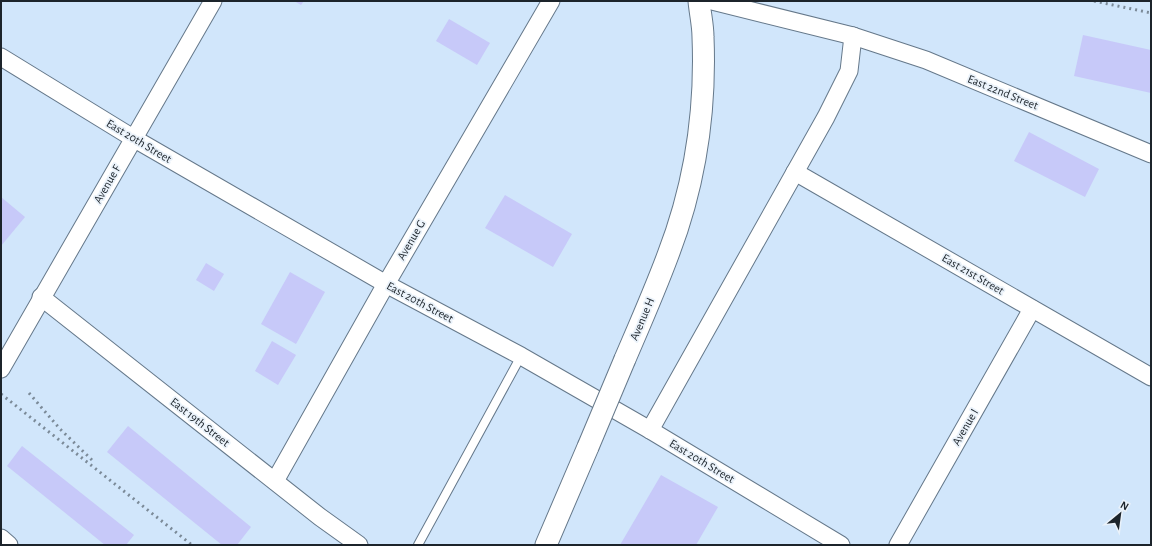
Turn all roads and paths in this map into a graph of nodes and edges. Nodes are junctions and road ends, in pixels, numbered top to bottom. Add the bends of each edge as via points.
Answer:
1 (213, 1) edge
2 (551, 1) edge
3 (699, 1) edge
4 (712, 1) edge
5 (853, 36) junction
6 (1, 58) edge
7 (134, 138) junction
8 (1151, 154) edge
9 (795, 172) junction
10 (386, 284) junction
11 (41, 297) junction
12 (1032, 309) junction
13 (521, 356) junction
14 (1, 368) edge
15 (1151, 377) edge
16 (650, 430) junction
17 (275, 481) junction
18 (1, 538) edge
19 (9, 545) edge
20 (359, 545) edge
21 (418, 545) edge
22 (546, 545) edge
23 (841, 545) edge
24 (898, 545) edge

1 - 7 street, Avenue F
2 - 10 street, Avenue G
3 - 22 street, Avenue H, bridge via 703,36 700,130 692,177 682,214 669,254
4 - 5 street
5 - 8 street, East 22nd Street via 926,60
5 - 9 street via 849,71
6 - 7 street, East 20th Street
7 - 10 street, East 20th Street
7 - 11 street, Avenue F
9 - 12 street, East 21st Street
9 - 16 street
10 - 13 street, East 20th Street
10 - 17 street, Avenue G
11 - 14 street, Avenue F
11 - 17 street, East 19th Street
12 - 15 street, East 21st Street
12 - 24 street, Avenue I
13 - 16 street, East 20th Street
13 - 21 lane
16 - 23 street, East 20th Street
17 - 20 street, East 19th Street
18 - 19 street

